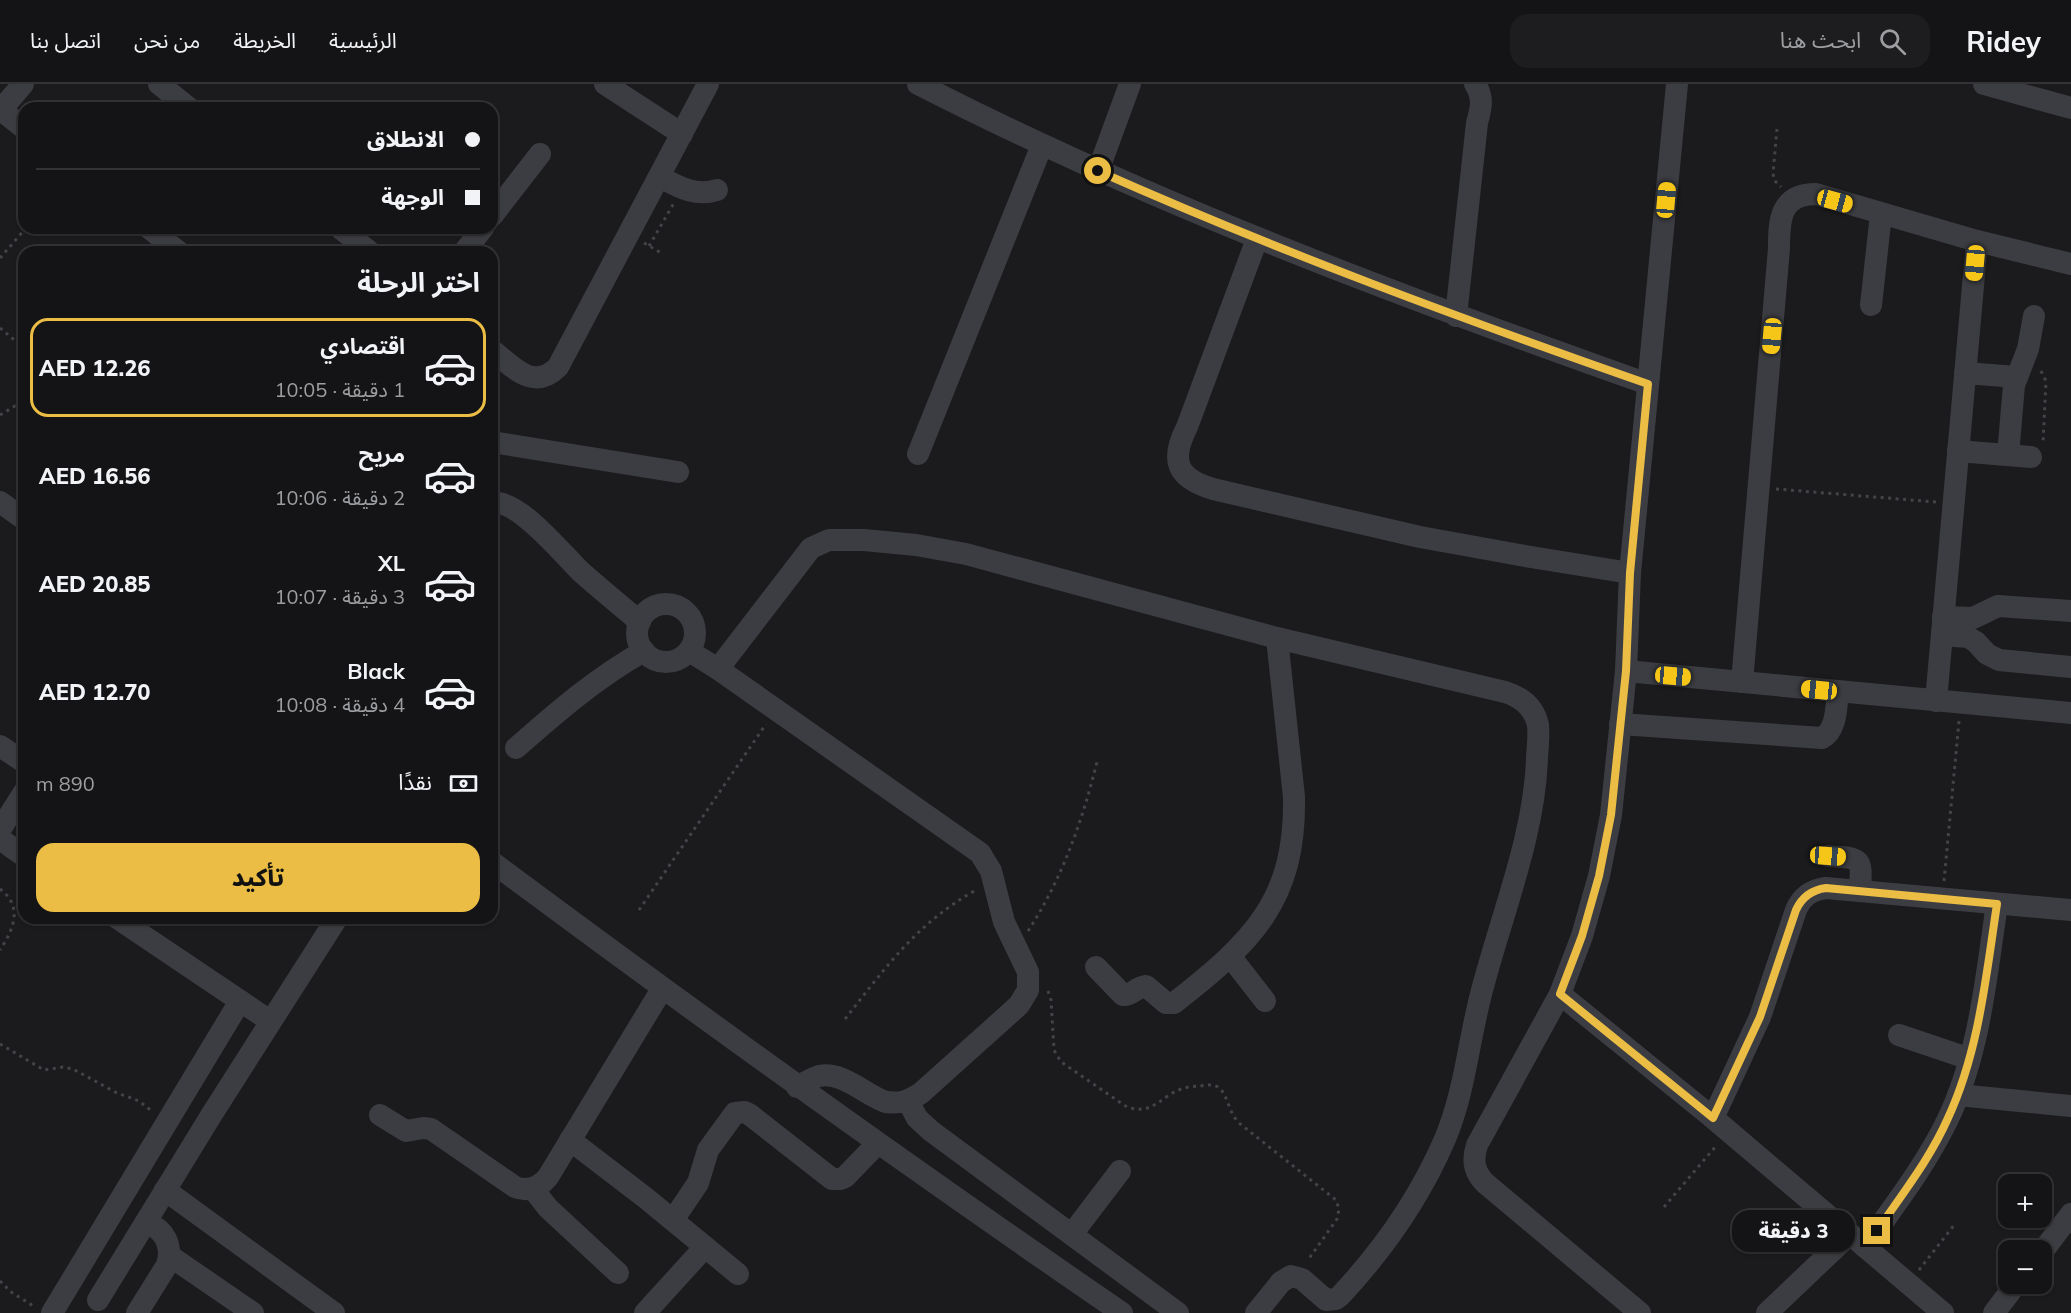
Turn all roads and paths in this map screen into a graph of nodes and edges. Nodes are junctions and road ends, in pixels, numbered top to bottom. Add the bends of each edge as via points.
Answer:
1 (23, 84) edge
2 (159, 84) edge
3 (605, 84) edge
4 (708, 84) edge
5 (918, 84) edge
6 (1130, 84) edge
7 (1461, 84) edge
8 (1474, 84) edge
9 (1677, 84) edge
10 (1984, 84) edge
11 (948, 91) edge
12 (182, 102) edge
13 (2071, 108) edge
14 (0, 110) edge
15 (1477, 123) junction
16 (18, 124) edge
17 (1777, 129) dead end
18 (682, 134) junction
19 (1041, 145) junction
20 (540, 154) dead end
21 (1098, 171) junction
22 (660, 177) junction
23 (682, 189) junction
24 (717, 190) dead end
25 (1798, 197) junction
26 (1835, 201) junction
27 (498, 208) edge
28 (1881, 214) junction
29 (21, 234) edge
30 (156, 234) edge
31 (348, 234) edge
32 (478, 234) edge
33 (1257, 239) junction
34 (1977, 241) junction
35 (172, 246) edge
36 (362, 246) edge
37 (469, 246) edge
38 (650, 246) dead end
39 (1779, 248) junction
40 (0, 258) edge
41 (2071, 264) edge
42 (1871, 305) dead end
43 (1455, 316) junction
44 (2034, 316) dead end
45 (0, 328) edge
46 (18, 343) edge
47 (498, 355) edge
48 (2019, 371) junction
49 (1965, 373) junction
50 (1648, 384) junction
51 (18, 406) edge
52 (0, 415) edge
53 (498, 443) edge
54 (1958, 451) junction
55 (918, 454) dead end
56 (2019, 456) junction
57 (678, 472) dead end
58 (1759, 488) junction
59 (0, 502) edge
60 (1953, 503) junction
61 (498, 504) edge
62 (18, 515) edge
63 (1630, 573) junction
64 (2071, 611) edge
65 (1978, 616) junction
66 (640, 622) junction
67 (1943, 626) junction
68 (1277, 638) junction
69 (1976, 642) junction
70 (644, 651) junction
71 (689, 651) junction
72 (2071, 666) edge
73 (718, 669) junction
74 (1626, 671) junction
75 (1742, 682) junction
76 (1838, 692) junction
77 (1936, 701) junction
78 (776, 710) junction
79 (2071, 713) edge
80 (1959, 721) dead end
81 (1620, 724) junction
82 (0, 746) edge
83 (516, 748) dead end
84 (18, 758) edge
85 (1097, 762) dead end
86 (18, 802) edge
87 (0, 830) edge
88 (0, 840) edge
89 (18, 852) edge
90 (1828, 856) dead end
91 (498, 866) edge
92 (993, 882) junction
93 (0, 889) edge
94 (1860, 891) junction
95 (1943, 898) junction
96 (1997, 904) junction
97 (639, 910) dead end
98 (2071, 910) edge
99 (126, 924) edge
100 (333, 924) edge
101 (0, 950) edge
102 (1016, 950) junction
103 (1230, 956) junction
104 (1096, 967) dead end
105 (1028, 972) junction
106 (662, 989) junction
107 (1560, 994) junction
108 (1265, 1000) dead end
109 (240, 1001) junction
110 (845, 1018) dead end
111 (270, 1021) junction
112 (1899, 1035) dead end
113 (0, 1044) edge
114 (1970, 1059) junction
115 (797, 1087) junction
116 (1958, 1095) junction
117 (908, 1101) junction
118 (2071, 1106) edge
119 (380, 1115) dead end
120 (166, 1124) junction
121 (1721, 1124) junction
122 (570, 1140) junction
123 (877, 1144) junction
124 (1120, 1171) dead end
125 (533, 1188) junction
126 (165, 1191) junction
127 (1664, 1207) dead end
128 (2071, 1214) edge
129 (672, 1220) junction
130 (146, 1222) junction
131 (1955, 1224) dead end
132 (1072, 1234) junction
133 (2051, 1240) edge
134 (1858, 1241) junction
135 (705, 1247) junction
136 (170, 1256) junction
137 (618, 1273) dead end
138 (738, 1274) dead end
139 (1297, 1277) junction
140 (0, 1281) edge
141 (1908, 1284) junction
142 (2008, 1294) edge
143 (98, 1300) dead end
144 (44, 1310) edge
145 (137, 1313) edge
146 (253, 1313) edge
147 (334, 1313) edge
148 (645, 1313) edge
149 (1122, 1313) edge
150 (1178, 1313) edge
151 (1256, 1313) edge
152 (1640, 1313) edge
153 (1767, 1313) edge
154 (1943, 1313) edge
155 (1994, 1313) edge

1 - 14 street
2 - 12 street
3 - 18 street
4 - 18 street
5 - 11 street
6 - 21 street
7 - 15 street via 1472,100
8 - 15 street via 1482,108
9 - 50 street
10 - 13 street
11 - 19 street
14 - 16 street
15 - 43 street
17 - 25 path via 1773,177 1778,186
18 - 22 street
19 - 21 street
19 - 55 street
20 - 27 street
21 - 33 street
22 - 23 street
22 - 47 street via 558,367 545,376 530,377
23 - 24 street via 703,193
23 - 38 path
25 - 26 street via 1816,194
25 - 39 street via 1780,218
26 - 28 street
26 - 39 street via 1817,202 1800,211 1788,226
28 - 34 street
28 - 42 street
29 - 40 path
30 - 35 street
31 - 36 street
32 - 37 street
33 - 43 street
33 - 63 street via 1179,441 1178,461 1188,479 1197,485 1420,537
34 - 41 street
34 - 49 street
39 - 58 street
43 - 50 street
44 - 48 street
45 - 46 path
48 - 49 street
48 - 56 street via 2013,393
48 - 56 path via 2041,370 2046,381 2042,458
49 - 54 street
50 - 63 street
51 - 52 path
53 - 57 street
54 - 56 street
54 - 60 street
58 - 60 path
58 - 75 street
59 - 62 street
60 - 67 street
61 - 66 street via 541,530 579,570
63 - 74 street
64 - 65 street via 1998,606
65 - 67 street
65 - 69 street
66 - 70 street via 638,638
66 - 71 street via 657,605 665,603 683,609 695,634
67 - 69 street
67 - 77 street
68 - 73 street via 966,554 890,541 839,538 819,543 804,555
68 - 103 street via 1294,796 1292,847 1286,872 1264,918
68 - 139 street via 1513,694 1533,711 1538,728 1537,769 1528,822 1480,998 1461,1092 1444,1140 1400,1221 1340,1296 1326,1300
69 - 72 street via 1999,660
70 - 71 street via 655,660 669,663
70 - 83 street via 580,693
71 - 73 street
73 - 78 street
74 - 75 street
74 - 81 street
75 - 76 street
76 - 77 street
76 - 81 street via 1832,726 1822,738
77 - 79 street
78 - 92 street via 971,847 986,862
78 - 97 path
80 - 95 path
81 - 107 street via 1611,815 1599,876
82 - 84 street
85 - 102 path via 1066,860
86 - 87 street
88 - 89 street
90 - 94 street via 1859,861
91 - 106 street
92 - 102 street
92 - 110 path via 956,902 923,927 888,963
93 - 101 path via 9,898 14,914 13,928
94 - 95 street
94 - 121 street via 1818,889 1799,903
95 - 96 street
96 - 98 street
96 - 114 street
99 - 109 street
100 - 111 street
102 - 105 street
103 - 104 street via 1170,1004 1146,986 1123,995
103 - 108 street
105 - 117 street via 1028,990 1019,1005
105 - 139 path via 1042,982 1049,994 1054,1049 1064,1064 1134,1109 1149,1109 1190,1086 1218,1088 1239,1123 1335,1200 1339,1209 1337,1220
106 - 115 street
106 - 122 street
107 - 121 street
107 - 152 street via 1477,1145 1476,1170 1485,1183
109 - 111 street
109 - 120 street
111 - 126 street
112 - 114 street
113 - 120 path via 40,1069 68,1068 140,1101
114 - 116 street
115 - 117 street via 820,1076 830,1076 886,1102
115 - 123 street
116 - 118 street
116 - 134 street via 1923,1165
117 - 132 street via 917,1118 931,1131
119 - 125 street via 406,1131 431,1129 515,1187
120 - 144 street
121 - 127 path
121 - 134 street
122 - 125 street via 544,1182
122 - 129 street
123 - 129 street via 845,1177 832,1179 740,1111 708,1150 698,1183
123 - 149 street
124 - 132 street
125 - 137 street via 548,1208
126 - 130 street
126 - 147 street
128 - 133 street
129 - 135 street
130 - 136 street via 167,1238
130 - 143 street
131 - 141 path
132 - 150 street
134 - 141 street
134 - 153 street
135 - 138 street
135 - 148 street
136 - 145 street
136 - 146 street
139 - 151 street via 1286,1278
140 - 144 path
141 - 154 street
142 - 155 street

